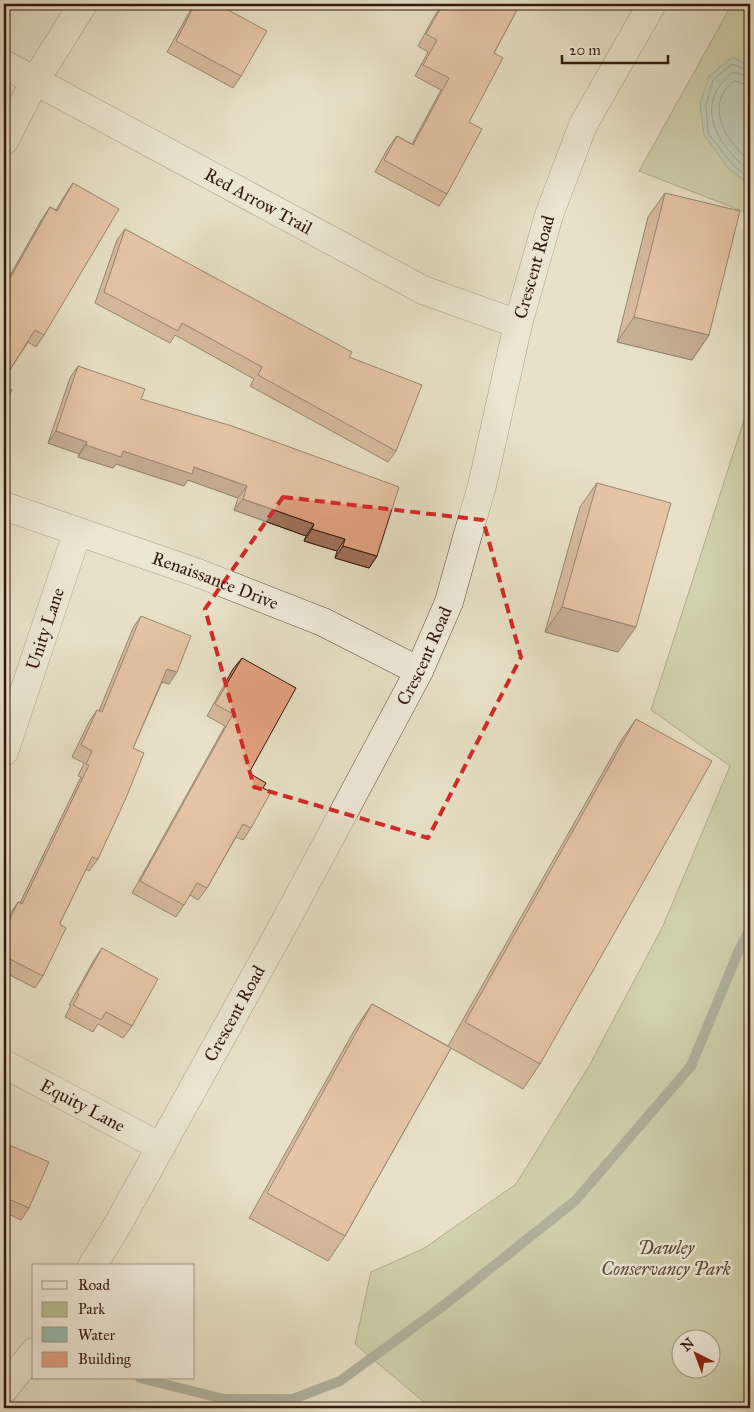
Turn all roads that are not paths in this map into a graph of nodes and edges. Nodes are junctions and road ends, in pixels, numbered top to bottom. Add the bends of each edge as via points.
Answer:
1 (83, 4) edge
2 (652, 4) edge
3 (4, 64) edge
4 (35, 81) junction
5 (4, 141) edge
6 (518, 324) junction
7 (4, 506) edge
8 (77, 533) junction
9 (419, 671) junction
10 (4, 752) edge
11 (4, 1064) edge
12 (161, 1147) junction
13 (93, 1264) edge
14 (32, 1354) edge
15 (4, 1389) edge

1 - 4 street
2 - 6 street, Crescent Road via 583,125 549,215
3 - 4 street, Red Arrow Trail
4 - 5 street
4 - 6 street, Red Arrow Trail via 423,290
6 - 9 street, Crescent Road via 482,486 459,567 449,602
7 - 8 street, Renaissance Drive
8 - 9 street, Renaissance Drive via 188,570 323,622
8 - 10 street, Unity Lane
9 - 12 street, Crescent Road via 390,730
11 - 12 street, Equity Lane
12 - 13 street, Crescent Road
14 - 15 street

